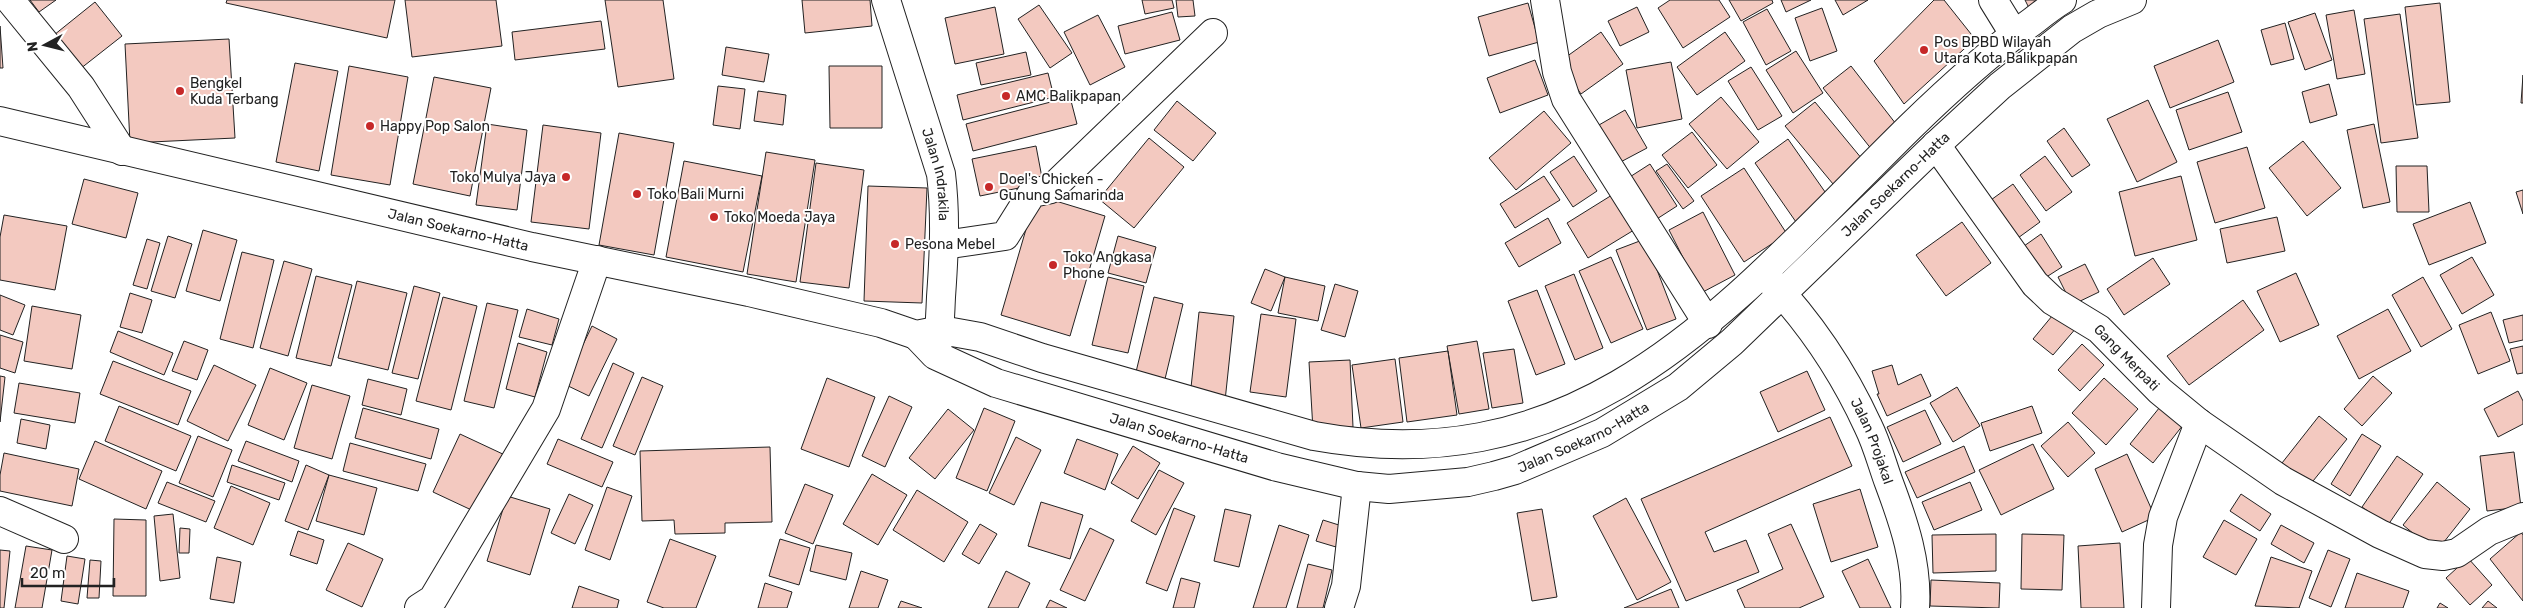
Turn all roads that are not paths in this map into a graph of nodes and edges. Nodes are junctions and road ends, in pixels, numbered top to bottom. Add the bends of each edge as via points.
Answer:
1 (10, 0) edge
2 (886, 0) edge
3 (1993, 0) edge
4 (2062, 0) edge
5 (2132, 0) edge
6 (1552, 2) edge
7 (1213, 33) dead end
8 (2014, 34) junction
9 (1952, 86) junction
10 (1974, 109) junction
11 (0, 121) edge
12 (1936, 145) junction
13 (122, 151) junction
14 (944, 245) junction
15 (597, 260) junction
16 (1763, 273) junction
17 (1783, 293) junction
18 (1708, 324) junction
19 (931, 340) junction
20 (2199, 423) junction
21 (1357, 486) junction
22 (0, 511) edge
23 (2523, 517) edge
24 (64, 539) dead end
25 (419, 608) edge
26 (1339, 608) edge
27 (1915, 608) edge
28 (2156, 608) edge

1 - 13 main road via 81,87
2 - 14 main road, Jalan Indrakila via 941,174
3 - 8 main road
4 - 8 main road, Jalan Soekarno-Hatta
5 - 10 main road, Jalan Soekarno-Hatta via 2072,29
6 - 18 main road via 1557,72 1566,99
7 - 14 main road via 1051,189 1032,193 1005,236
8 - 9 main road, Jalan Soekarno-Hatta
9 - 10 main road
9 - 16 main road, Jalan Soekarno-Hatta
10 - 12 main road, Jalan Soekarno-Hatta
11 - 13 main road, Jalan Soekarno-Hatta
12 - 17 main road, Jalan Soekarno-Hatta
12 - 20 main road, Gang Merpati via 2035,284 2053,301 2099,329 2160,390
13 - 15 main road, Jalan Soekarno-Hatta
14 - 19 main road, Jalan Indrakila
15 - 19 main road, Jalan Soekarno-Hatta via 881,323
15 - 25 main road via 546,409 433,598
16 - 17 main road, Jalan Projakal
16 - 18 main road, Jalan Soekarno-Hatta
17 - 21 main road, Jalan Soekarno-Hatta via 1678,387 1602,433 1515,470 1468,482 1389,489
17 - 27 main road, Jalan Projakal via 1843,375 1869,427 1906,528 1913,566
18 - 19 main road, Jalan Soekarno-Hatta via 1650,366 1556,416 1482,438 1413,444 1348,442 1314,436 1042,358 980,337
19 - 21 main road, Jalan Soekarno-Hatta via 996,383 1277,467
20 - 23 main road, Gang Merpati via 2283,481 2380,534 2425,554 2443,556 2457,553 2489,531
20 - 28 main road via 2163,517 2158,545
21 - 26 main road via 1346,586
22 - 24 main road

